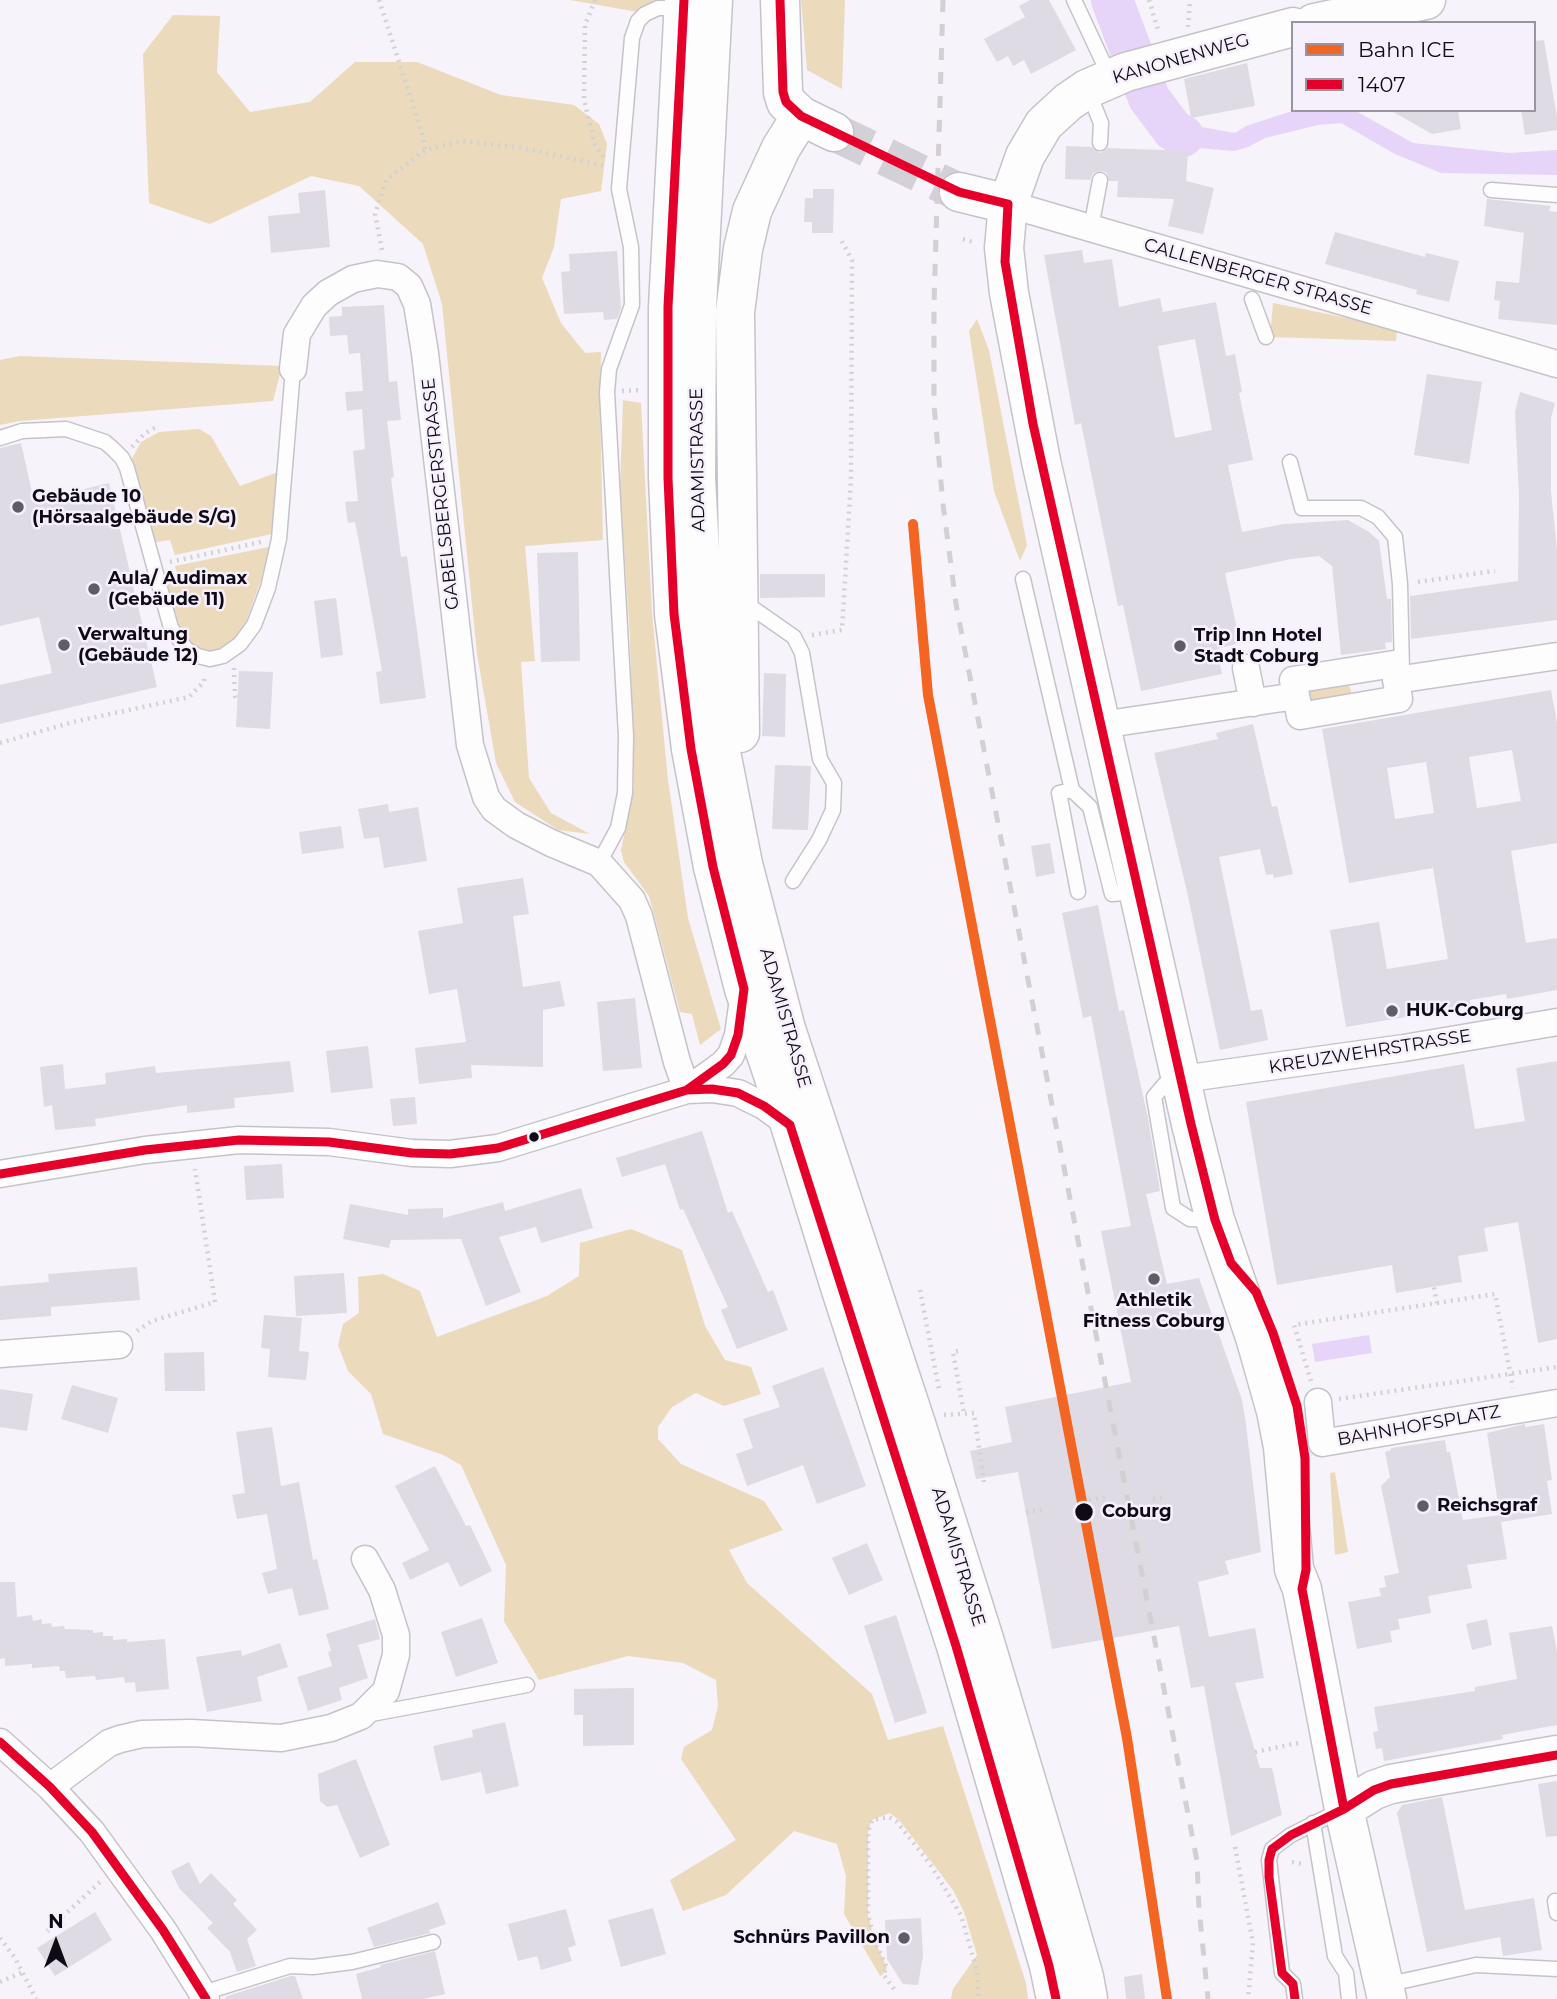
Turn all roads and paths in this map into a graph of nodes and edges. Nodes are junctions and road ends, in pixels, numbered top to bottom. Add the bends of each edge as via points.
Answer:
1 (379, 0) edge
2 (595, 0) edge
3 (780, 0) edge
4 (1074, 0) edge
5 (1190, 0) edge
6 (1426, 0) edge
7 (694, 3) edge
8 (1355, 7) edge
9 (1319, 21) edge
10 (1291, 27) edge
11 (1175, 48) junction
12 (1108, 80) junction
13 (1100, 143) dead end
14 (425, 150) junction
15 (599, 164) dead end
16 (620, 169) junction
17 (1100, 180) dead end
18 (1491, 190) dead end
19 (959, 192) tunnel mouth
20 (1557, 195) edge
21 (1008, 204) junction
22 (1090, 228) junction
23 (840, 238) dead end
24 (386, 274) junction
25 (1252, 299) dead end
26 (1266, 337) dead end
27 (1557, 364) edge
28 (293, 369) joint
29 (158, 426) dead end
30 (0, 438) edge
31 (122, 458) junction
32 (1290, 462) dead end
33 (279, 538) junction
34 (177, 559) dead end
35 (1495, 571) dead end
36 (1023, 579) dead end
37 (1400, 584) junction
38 (737, 592) junction
39 (776, 626) junction
40 (794, 637) junction
41 (234, 650) junction
42 (1557, 656) edge
43 (738, 658) junction
44 (209, 659) junction
45 (1246, 668) dead end
46 (1356, 670) junction
47 (1399, 680) junction
48 (1296, 696) junction
49 (238, 701) dead end
50 (1253, 703) junction
51 (1361, 706) junction
52 (1101, 725) junction
53 (0, 743) edge
54 (1072, 790) junction
55 (599, 863) junction
56 (743, 864) junction
57 (793, 881) dead end
58 (1078, 892) dead end
59 (1140, 892) junction
60 (744, 989) junction
61 (1557, 1022) edge
62 (1182, 1079) junction
63 (687, 1090) junction
64 (790, 1125) junction
65 (191, 1144) junction
66 (0, 1174) edge
67 (1434, 1287) dead end
68 (920, 1290) dead end
69 (1437, 1303) junction
70 (119, 1345) joint
71 (958, 1351) dead end
72 (0, 1354) edge
73 (1557, 1367) edge
74 (1511, 1374) junction
75 (939, 1391) dead end
76 (1318, 1402) junction
77 (942, 1404) dead end
78 (1557, 1404) edge
79 (1518, 1410) junction
80 (964, 1414) junction
81 (984, 1482) dead end
82 (1107, 1497) dead end
83 (1167, 1497) dead end
84 (1153, 1499) dead end
85 (1089, 1500) dead end
86 (1045, 1508) dead end
87 (1026, 1512) dead end
88 (365, 1559) dead end
89 (527, 1685) dead end
90 (361, 1716) junction
91 (1307, 1741) dead end
92 (0, 1742) edge
93 (1255, 1752) dead end
94 (1557, 1755) edge
95 (50, 1787) junction
96 (1329, 1816) junction
97 (1235, 1847) dead end
98 (118, 1866) junction
99 (47, 1931) dead end
100 (0, 1938) edge
101 (433, 1942) dead end
102 (1557, 1969) edge
103 (23, 1972) junction
104 (0, 1982) edge
105 (894, 1989) dead end
106 (1373, 1994) edge
107 (204, 1996) edge
108 (36, 1999) edge
109 (979, 1999) edge
110 (1056, 1999) edge
111 (1088, 1999) edge
112 (1248, 1999) edge
113 (1295, 1999) edge

1 - 14 path
2 - 16 path via 585,25 584,99 594,143
3 - 38 main road via 783,92 786,102 817,124 781,148 752,211 743,248 735,312
4 - 12 lane
5 - 11 path
6 - 8 main road
7 - 16 lane via 658,8 638,21 632,38
7 - 56 main road, ADAMISTRASSE via 696,478 703,610 720,747
7 - 60 main road, ADAMISTRASSE via 668,307 674,614 708,841
8 - 9 main road
10 - 11 main road, KANONENWEG
11 - 12 main road, KANONENWEG
12 - 13 lane
12 - 21 main road, KANONENWEG via 1068,102 1044,124 1017,174
14 - 15 path via 463,141
14 - 24 path via 386,180 374,214
16 - 55 lane via 619,189 631,247 632,305 609,369 607,392 626,736 625,793 618,828
17 - 22 lane
18 - 20 lane
19 - 21 main road, CALLENBERGER STRASSE
21 - 22 street, CALLENBERGER STRASSE
21 - 52 main road, KANONENWEG via 1004,248 1009,293 1041,461
22 - 27 street, CALLENBERGER STRASSE
23 - 40 path via 852,260 851,479 842,630
24 - 28 street via 354,279 314,306 297,334
24 - 55 street, GABELSBERGERSTRASSE via 404,281 417,304 470,745 486,797 516,825
25 - 26 lane
28 - 33 lane
29 - 31 path
30 - 31 lane via 22,431 66,429 105,443
31 - 44 lane via 171,628 186,649
32 - 37 lane via 1302,508 1361,508 1378,517 1395,537
33 - 34 path
33 - 41 lane via 254,625
35 - 37 path
36 - 54 lane
37 - 47 lane
38 - 39 lane
38 - 43 main road
39 - 40 lane
39 - 43 lane via 757,633
40 - 57 lane via 802,653 820,759 834,783 833,810
41 - 44 lane
41 - 49 path
42 - 47 street
43 - 56 main road
44 - 53 path via 204,682 189,697
45 - 50 street
46 - 47 street via 1394,664
46 - 48 street via 1293,680
46 - 51 street
47 - 51 street via 1399,699
48 - 50 street
48 - 51 street via 1300,716
50 - 52 street
52 - 59 main road, KANONENWEG
54 - 58 lane via 1059,793
54 - 59 lane via 1090,807 1112,894
55 - 63 street via 626,892 639,916
56 - 111 main road, ADAMISTRASSE via 786,1029 976,1612
59 - 62 main road, KANONENWEG
60 - 63 street via 731,1055
60 - 64 main road, ADAMISTRASSE
61 - 62 street, KREUZWEHRSTRASSE
62 - 96 main road, KANONENWEG via 1215,1220 1231,1263 1255,1292 1297,1406 1305,1458 1306,1570 1302,1589
63 - 64 street via 738,1093
63 - 65 street via 498,1148 450,1154 329,1143 239,1140
64 - 110 main road, ADAMISTRASSE via 956,1646
65 - 66 street
65 - 70 path via 215,1302 152,1321
67 - 69 path
68 - 75 path
69 - 74 path via 1494,1294
69 - 76 path via 1294,1325
70 - 72 street
71 - 80 path via 953,1352
73 - 74 path
74 - 76 path
74 - 79 path
76 - 79 street, BAHNHOFSPLATZ via 1322,1443
77 - 80 path via 944,1416
78 - 79 street, BAHNHOFSPLATZ
80 - 81 path via 974,1413
82 - 85 path
83 - 84 path
86 - 87 path
88 - 90 street via 382,1590 396,1635 396,1656 386,1691
89 - 90 lane
90 - 95 street via 331,1728 281,1738 191,1733 120,1739
91 - 93 path
92 - 95 street
94 - 96 main road via 1391,1784
95 - 98 street
96 - 106 main road, KANONENWEG
96 - 113 lane via 1291,1835 1272,1849 1269,1860 1282,1973 1293,1984
97 - 112 path via 1253,1943
98 - 99 path
98 - 107 street
100 - 103 path
101 - 107 lane via 352,1962 290,1966
102 - 106 lane via 1476,1965
103 - 104 path
103 - 108 path
105 - 109 path via 883,1975 887,1968 868,1915 868,1832 872,1820 890,1817 930,1864 961,1915 977,1971

